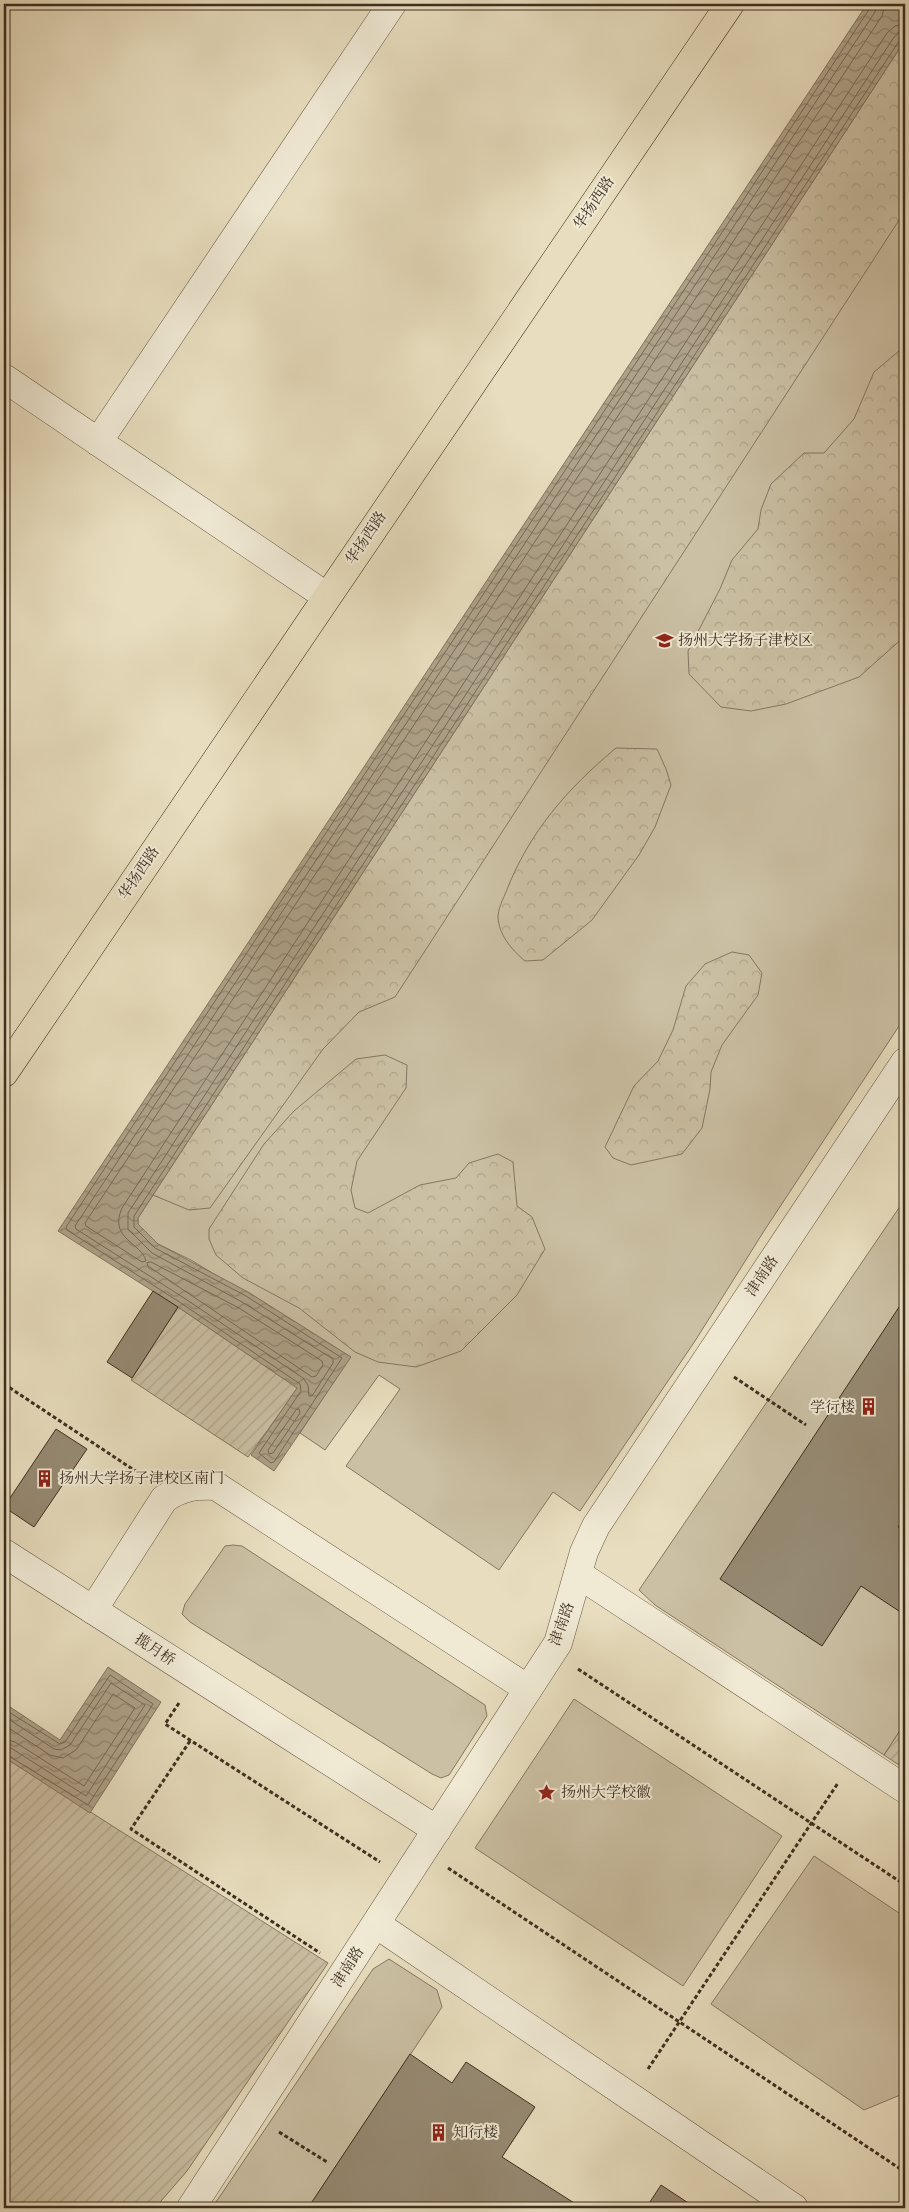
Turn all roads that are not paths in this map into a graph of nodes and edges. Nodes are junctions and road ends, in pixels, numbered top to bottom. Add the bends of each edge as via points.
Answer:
1 (392, 4) edge
2 (730, 4) edge
3 (4, 378) edge
4 (98, 442) junction
5 (326, 596) junction
6 (905, 1062) edge
7 (4, 1073) edge
8 (4, 1553) edge
9 (578, 1574) junction
10 (92, 1610) junction
11 (528, 1689) junction
12 (905, 1789) edge
13 (430, 1840) junction
14 (376, 1924) junction
15 (191, 2208) edge
16 (794, 2208) edge

1 - 4 lane
2 - 5 main road, 华扬西路
3 - 4 lane
4 - 5 lane
5 - 7 main road, 华扬西路
6 - 9 lane, 津南路 via 596,1526
8 - 10 lane, 揽月桥
9 - 11 lane, 津南路 via 558,1643
9 - 12 lane
10 - 11 lane via 164,1499 194,1485 216,1486
10 - 13 lane, 揽月桥 via 193,1674
11 - 13 lane, 津南路
13 - 14 lane, 津南路
14 - 15 lane, 津南路
14 - 16 lane

